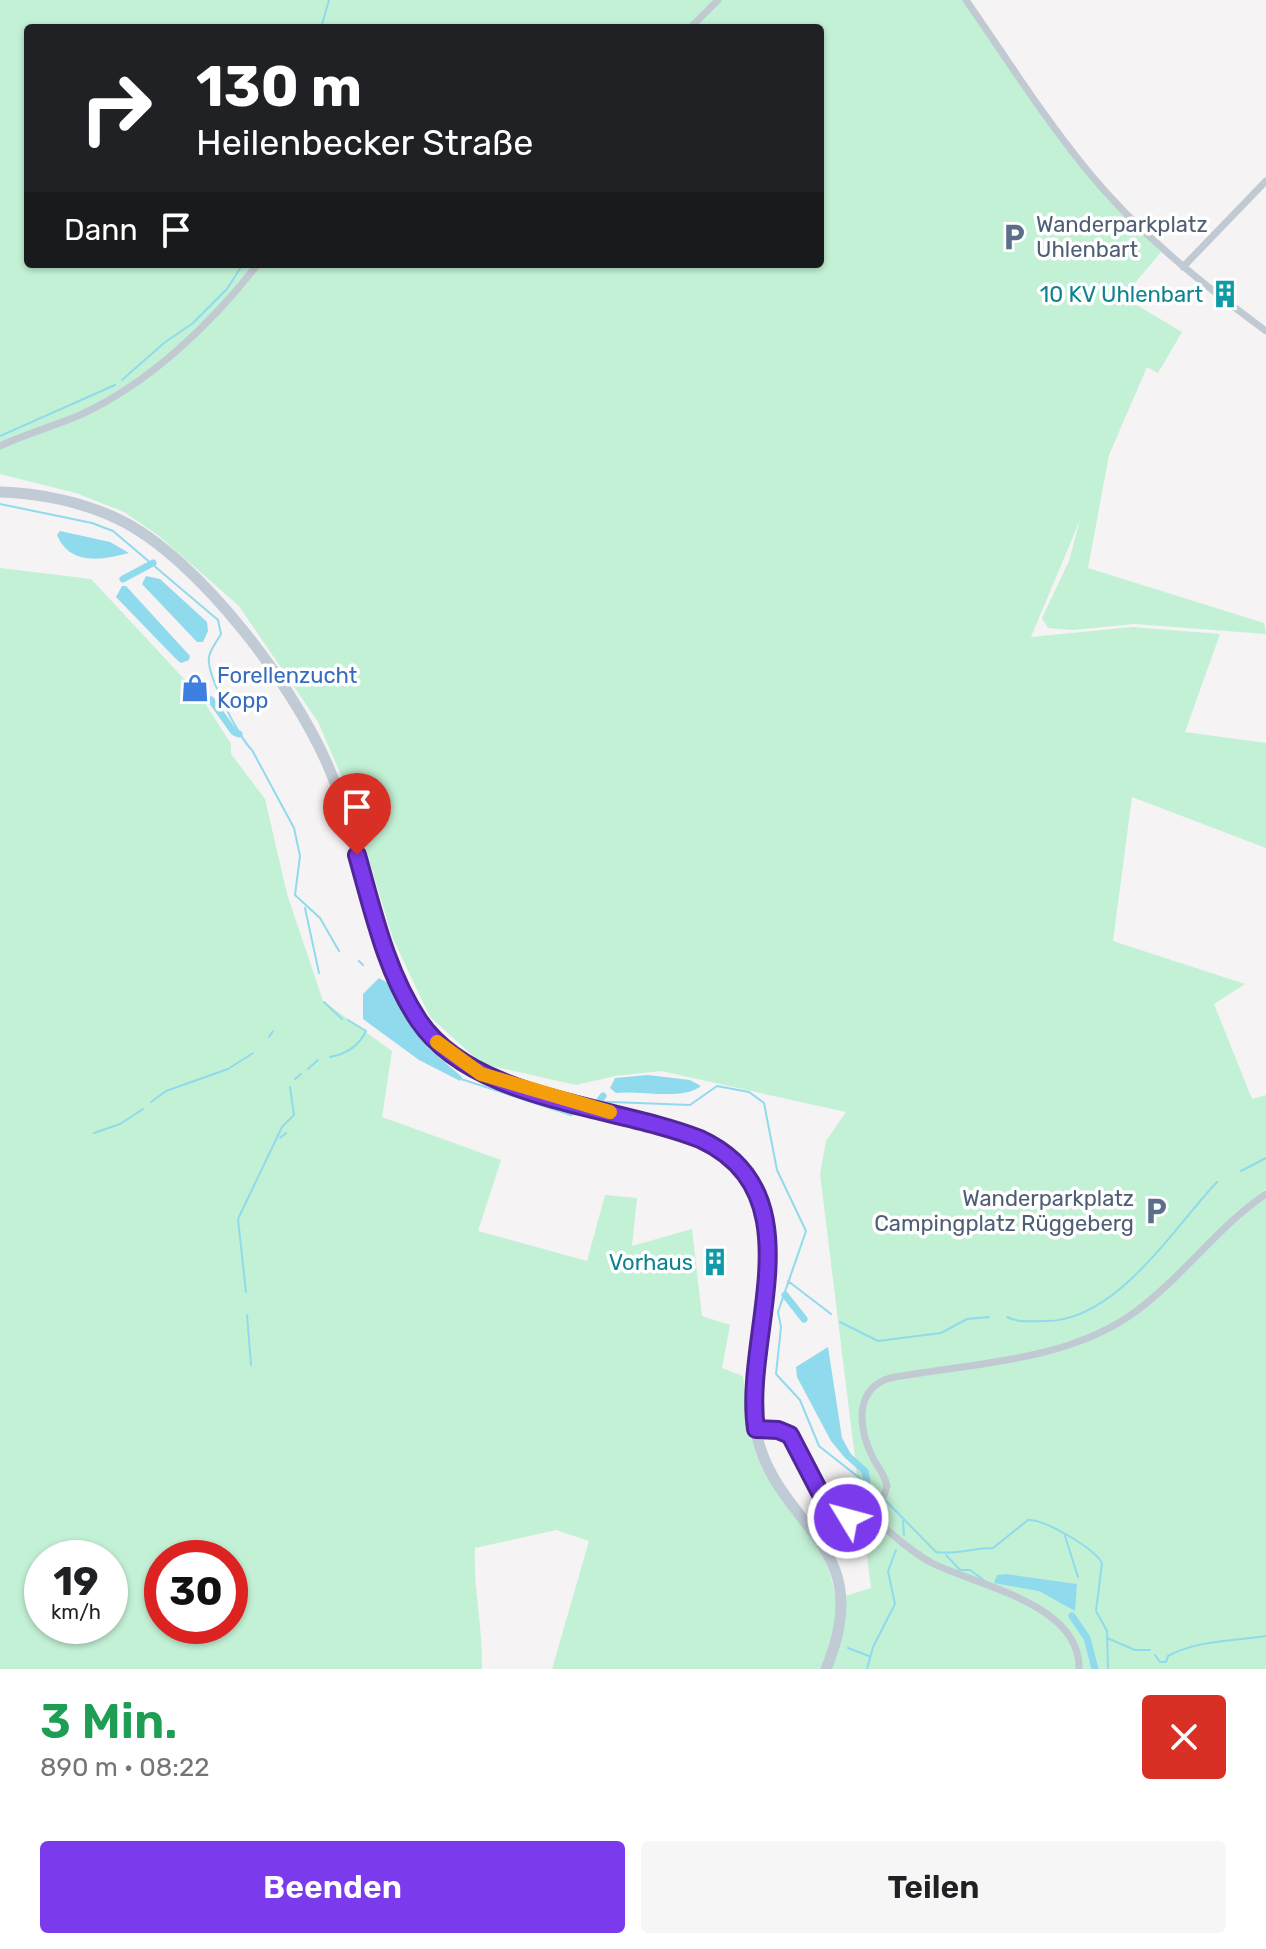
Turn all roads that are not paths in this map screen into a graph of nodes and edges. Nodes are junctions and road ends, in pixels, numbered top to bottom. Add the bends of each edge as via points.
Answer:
1 (718, 0) edge
2 (966, 0) edge
3 (694, 24) edge
4 (1266, 181) edge
5 (1183, 267) junction
6 (254, 268) edge
7 (1266, 331) edge
8 (0, 446) edge
9 (0, 492) edge
10 (1266, 1194) edge
11 (756, 1429) junction
12 (868, 1514) junction
13 (826, 1669) edge
14 (1079, 1669) edge

1 - 3 street
2 - 5 street via 1085,169
4 - 5 street
5 - 7 street
6 - 8 street via 198,332 131,385 81,414
9 - 11 main road via 58,500 120,520 157,544 219,602 277,680 328,766 388,956 420,1022 437,1043 467,1068 708,1143 731,1160 756,1192 766,1222 769,1256 753,1376
10 - 12 street via 1155,1296 1096,1334 1045,1351 890,1378 869,1388 864,1426 886,1492
11 - 12 street via 790,1435 829,1510 848,1518
11 - 13 main road via 770,1473 820,1539 836,1573 840,1618
12 - 14 street via 929,1561 1044,1611 1073,1642

